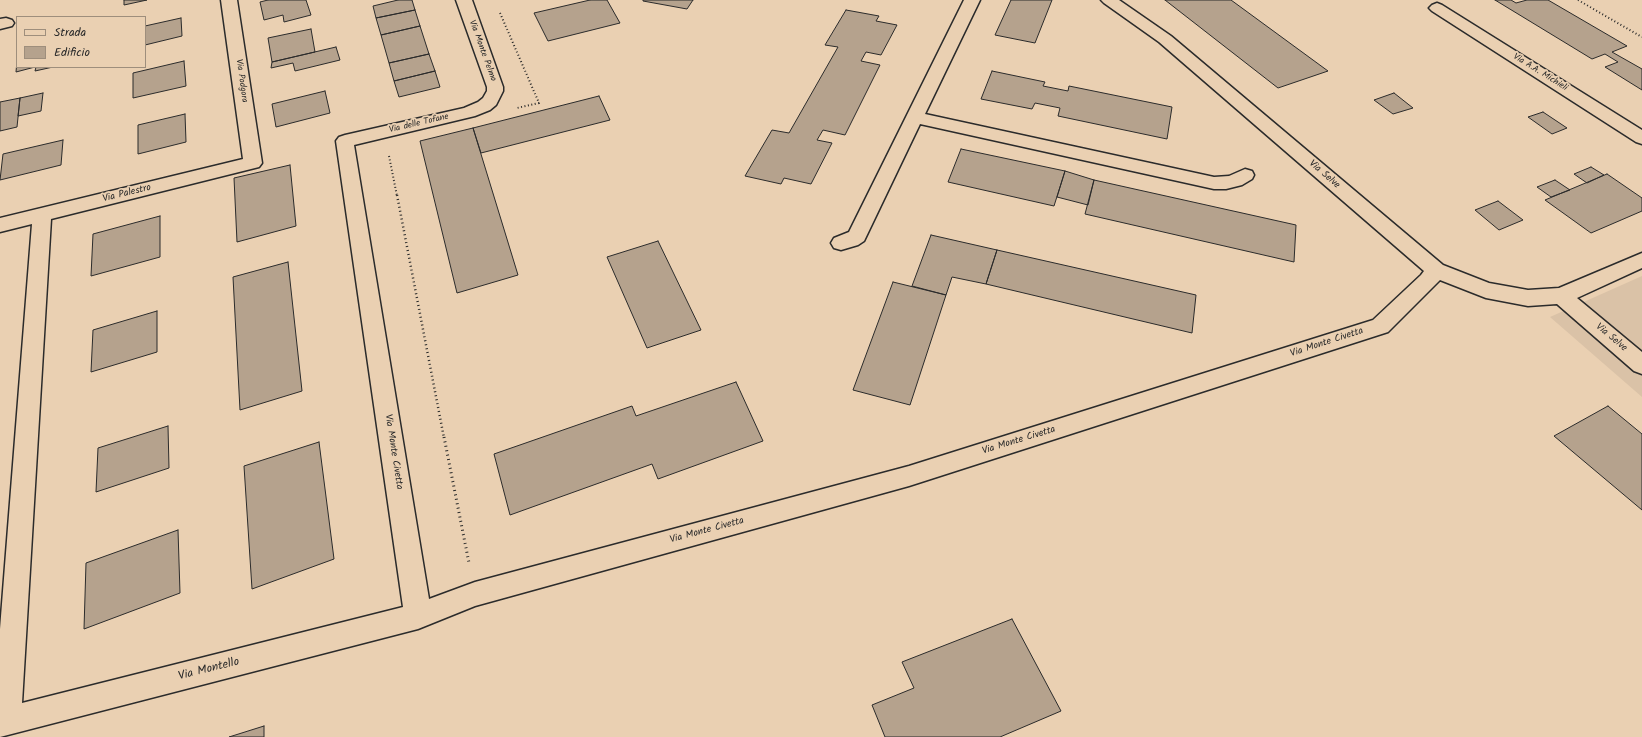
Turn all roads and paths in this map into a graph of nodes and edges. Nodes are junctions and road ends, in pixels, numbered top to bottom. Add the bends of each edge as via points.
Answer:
1 (229, 0) edge
2 (464, 0) edge
3 (972, 0) edge
4 (1109, 0) edge
5 (1578, 0) edge
6 (497, 7) dead end
7 (1437, 8) dead end
8 (1642, 37) edge
9 (490, 101) joint
10 (516, 108) dead end
11 (915, 117) junction
12 (1642, 138) edge
13 (345, 141) joint
14 (389, 153) dead end
15 (253, 163) joint
16 (1245, 175) dead end
17 (42, 215) junction
18 (0, 225) edge
19 (841, 243) dead end
20 (1642, 260) edge
21 (1436, 270) junction
22 (1561, 296) junction
23 (1642, 365) edge
24 (475, 594) junction
25 (418, 616) junction
26 (3, 722) edge

1 - 15 street, Via Podgora
2 - 9 street, Via Monte Pelmo via 495,86
3 - 11 street
4 - 21 street, Via Selve via 1165,39
5 - 8 path
6 - 10 path via 539,103
7 - 12 street, Via A.A. Michieli
9 - 13 street, Via delle Tofane via 469,112
11 - 16 street via 1214,183 1235,181
11 - 19 street via 857,236
13 - 25 street, Via Monte Civetta
14 - 24 path
15 - 17 street, Via Palestro
17 - 18 street, Via Palestro
17 - 26 street
20 - 22 street, Via Selve
21 - 22 street, Via Selve via 1486,290 1528,298
21 - 24 street, Via Monte Civetta via 1380,326 909,476
22 - 23 street, Via Selve
24 - 25 street, Via Monte Civetta
25 - 26 street, Via Montello

